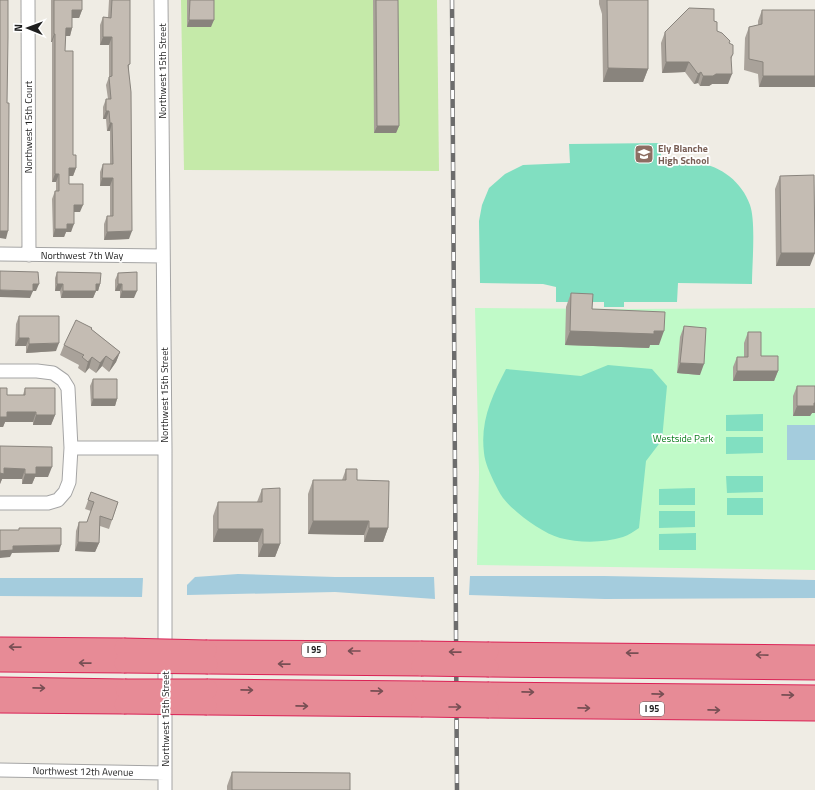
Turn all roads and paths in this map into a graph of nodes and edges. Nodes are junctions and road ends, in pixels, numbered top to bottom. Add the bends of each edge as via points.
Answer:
1 (28, 0) edge
2 (161, 0) edge
3 (0, 254) edge
4 (29, 255) junction
5 (163, 256) junction
6 (0, 371) edge
7 (71, 448) junction
8 (165, 448) junction
9 (0, 503) edge
10 (0, 647) edge
11 (815, 655) edge
12 (124, 656) junction
13 (489, 659) junction
14 (0, 662) edge
15 (815, 670) edge
16 (0, 687) edge
17 (815, 695) edge
18 (125, 696) junction
19 (489, 700) junction
20 (0, 703) edge
21 (815, 711) edge
22 (0, 770) edge
23 (165, 772) junction
24 (165, 790) edge

1 - 4 street, Northwest 15th Court
2 - 5 street, Northwest 15th Street
3 - 4 street, Northwest 7th Way
4 - 5 street, Northwest 7th Way
5 - 8 street, Northwest 15th Street
6 - 7 street via 45,372 63,380 68,388
7 - 8 street
7 - 9 street via 69,482 58,500 48,503
8 - 23 street, Northwest 15th Street
12 -> 10 highway, I 95
11 -> 13 highway, I 95
13 -> 12 highway, I 95, bridge
12 -> 14 highway
13 - 15 highway
16 -> 18 highway
19 -> 17 highway
18 -> 19 highway, I 95, bridge
18 - 20 highway, I 95
19 -> 21 highway, I 95
22 - 23 street, Northwest 12th Avenue
23 - 24 street, Northwest 15th Street

